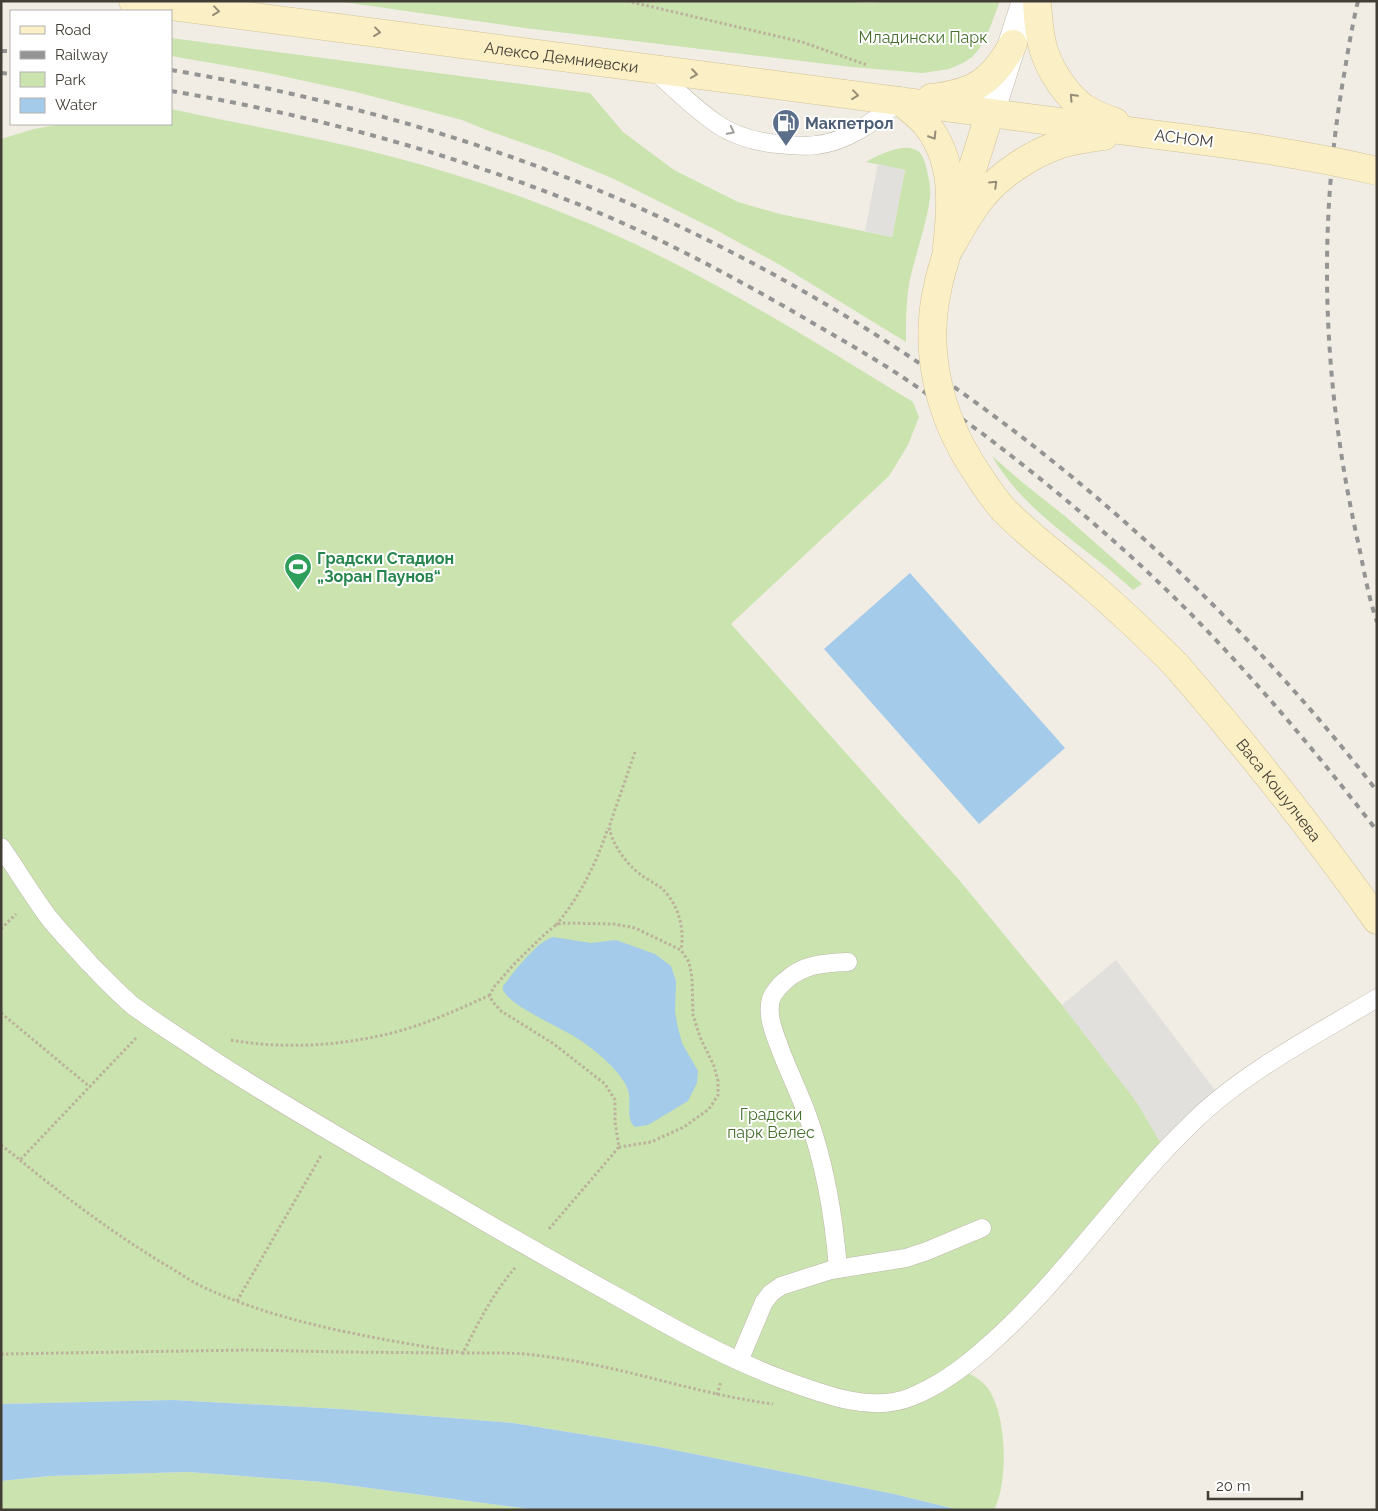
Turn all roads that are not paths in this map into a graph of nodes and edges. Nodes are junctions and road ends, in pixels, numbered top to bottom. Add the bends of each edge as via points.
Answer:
1 (133, 1) edge
2 (1026, 1) edge
3 (1037, 1) edge
4 (1013, 44) junction
5 (652, 68) junction
6 (900, 101) junction
7 (990, 113) junction
8 (1153, 134) junction
9 (1377, 172) edge
10 (947, 253) junction
11 (1, 847) edge
12 (1377, 920) edge
13 (848, 962) dead end
14 (1377, 998) edge
15 (982, 1228) dead end
16 (838, 1269) junction
17 (739, 1361) junction

1 -> 5 main road, Алексо Демниевски
2 - 4 street
8 -> 3 main road via 1100,116 1084,108 1070,95 1044,52
4 - 6 main road via 991,76 977,86 944,96
4 - 7 street
5 -> 6 main road, Алексо Демниевски
5 -> 6 lane via 718,124 734,134 768,143 830,143 859,130
6 - 7 main road, Алексо Демниевски
6 -> 10 main road via 932,132 945,160 951,195
7 - 8 main road, АСНОМ
7 - 10 main road
8 - 9 main road, АСНОМ, bridge via 1227,143
10 -> 8 main road via 992,186 1033,156 1072,141
10 - 12 main road, Васа Кошулчева, bridge via 937,287 932,352 949,422 976,472 1003,509 1132,620 1176,664 1262,766
11 - 17 lane via 72,944 124,998 153,1020 334,1134 694,1340
13 - 16 lane via 819,964 794,973 779,986 769,1009 772,1027 819,1153 831,1203
14 - 17 lane via 1274,1061 1202,1113 1031,1304 1004,1332 945,1380 898,1402 874,1404 812,1390
15 - 16 lane via 900,1260
16 - 17 lane via 801,1279 771,1293 764,1302

